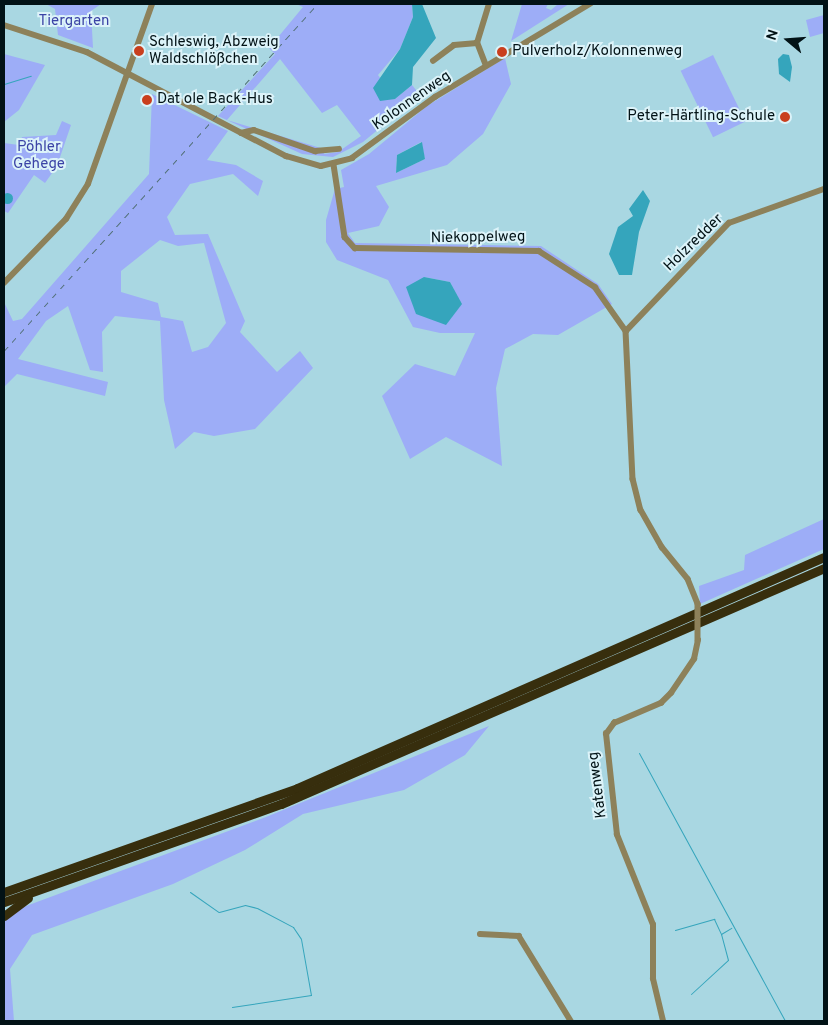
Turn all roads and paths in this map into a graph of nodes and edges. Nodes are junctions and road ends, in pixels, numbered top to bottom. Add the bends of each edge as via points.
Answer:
1 (152, 4) edge
2 (487, 4) edge
3 (590, 4) edge
4 (4, 25) edge
5 (477, 43) junction
6 (434, 61) dead end
7 (486, 66) junction
8 (128, 75) junction
9 (241, 133) junction
10 (339, 148) dead end
11 (334, 165) junction
12 (824, 189) edge
13 (4, 283) edge
14 (626, 331) junction
15 (824, 557) edge
16 (824, 568) edge
17 (41, 890) junction
18 (4, 892) edge
19 (4, 902) edge
20 (4, 916) edge
21 (480, 934) dead end
22 (571, 1021) edge
23 (663, 1021) edge

1 - 8 street
2 - 5 street
3 - 7 street, Kolonnenweg
4 - 8 street via 87,52
5 - 6 street via 454,45
5 - 7 street
7 - 11 street, Kolonnenweg via 417,109 366,150
8 - 9 street
8 - 13 street via 98,159 78,202
9 - 10 street via 254,130 323,153
9 - 11 street via 299,161
11 - 14 street, Niekoppelweg via 345,237 355,248 540,251 596,287
12 - 14 street, Holzredder via 729,223
14 - 23 street, Katenweg, bridge via 633,479 641,510 662,547 688,579 698,604 698,640 694,659 671,693 661,702 614,723 606,734 619,842 653,925 653,979
15 - 18 highway via 296,788
16 - 17 highway via 413,750 197,837
17 - 19 highway
17 - 20 highway
21 - 22 street via 519,936

